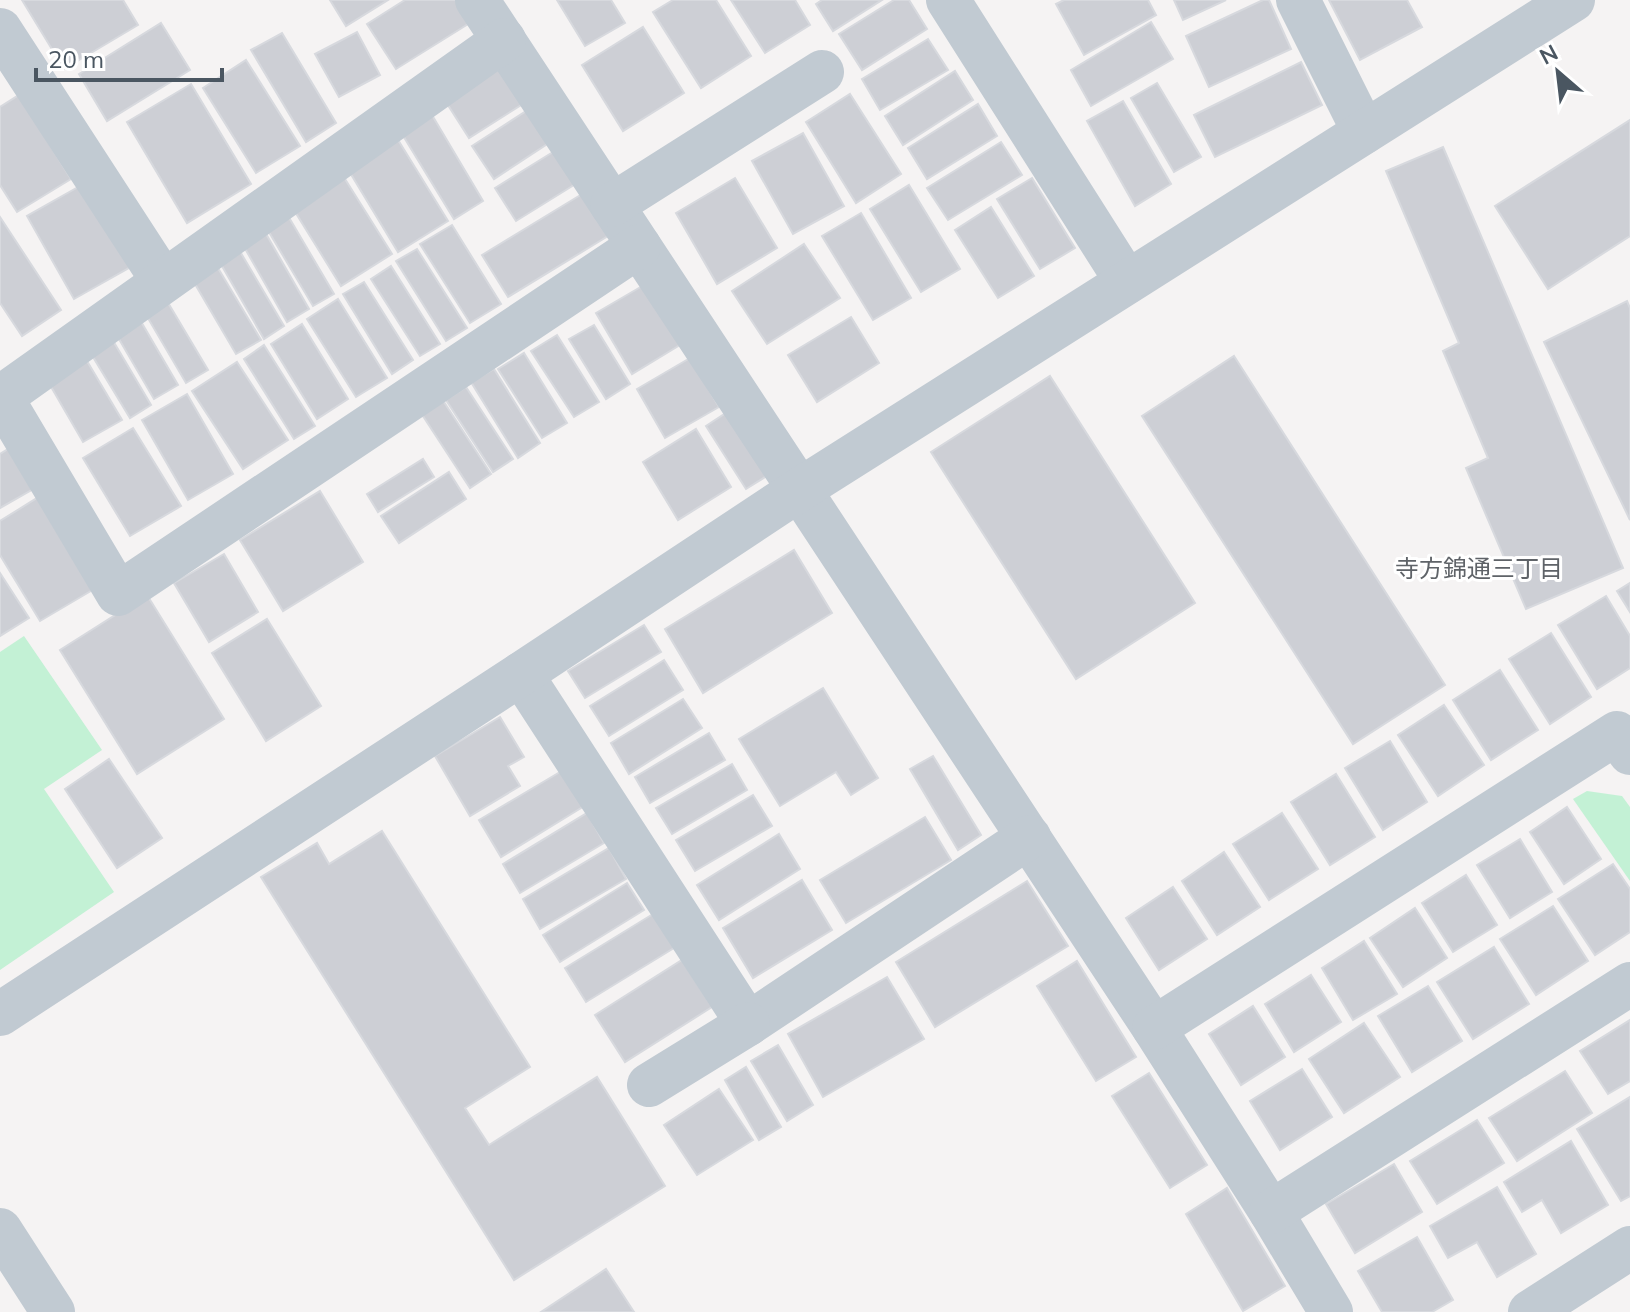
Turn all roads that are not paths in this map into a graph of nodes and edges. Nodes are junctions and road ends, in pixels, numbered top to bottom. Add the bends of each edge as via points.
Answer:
1 (477, 0) edge
2 (948, 0) edge
3 (1298, 0) edge
4 (1573, 0) edge
5 (0, 30) edge
6 (504, 40) junction
7 (822, 72) dead end
8 (1364, 132) junction
9 (612, 205) junction
10 (639, 246) junction
11 (163, 281) junction
12 (1127, 282) junction
13 (799, 490) junction
14 (521, 674) junction
15 (1630, 753) edge
16 (1029, 837) junction
17 (1630, 984) edge
18 (0, 1014) edge
19 (748, 1024) junction
20 (1154, 1028) junction
21 (649, 1085) dead end
22 (1271, 1212) junction
23 (0, 1230) edge
24 (1630, 1248) edge
25 (53, 1312) edge
26 (1331, 1312) edge
27 (1530, 1312) edge

1 - 6 street
2 - 12 street
3 - 8 street
4 - 8 street
5 - 11 street
6 - 9 street
6 - 11 street
7 - 9 street
8 - 12 street
9 - 10 street
10 - 11 street via 118,594 1,397
10 - 13 street
12 - 13 street
13 - 14 street
13 - 16 street
14 - 18 street
14 - 19 street
15 - 20 street via 1617,733
16 - 19 street
16 - 20 street
17 - 22 street
19 - 21 street
20 - 22 street
22 - 26 street
23 - 25 street
24 - 27 street

